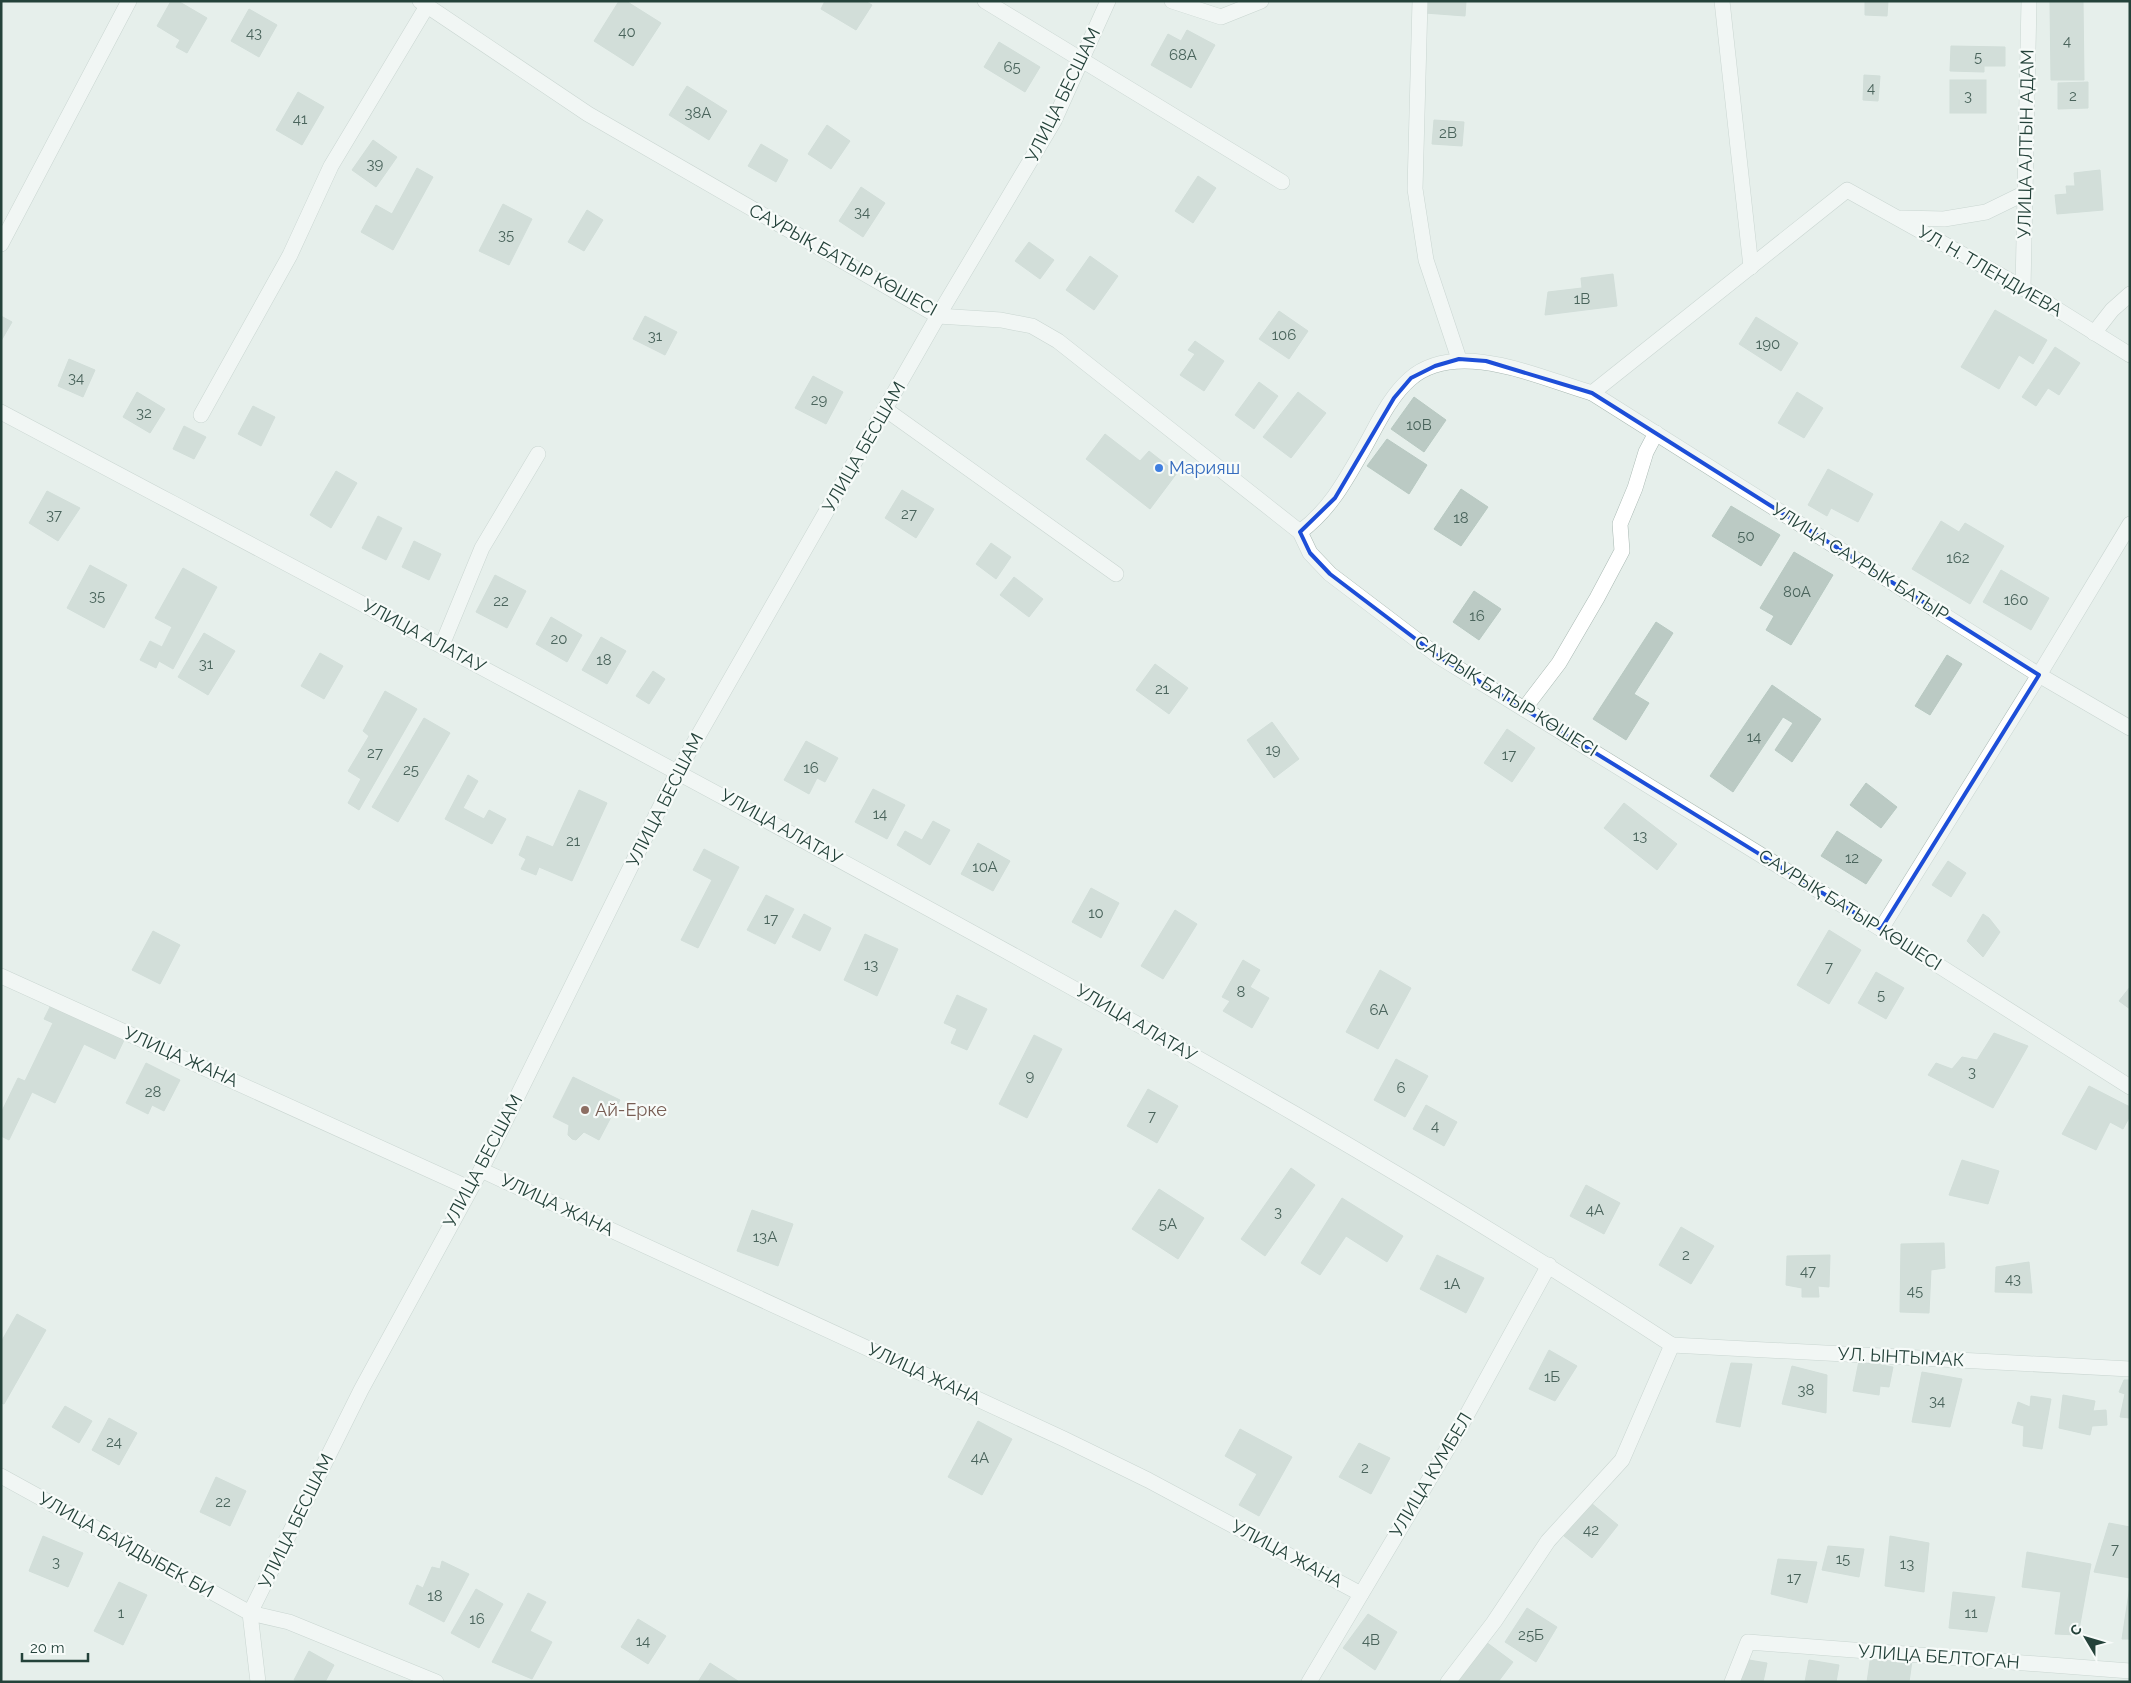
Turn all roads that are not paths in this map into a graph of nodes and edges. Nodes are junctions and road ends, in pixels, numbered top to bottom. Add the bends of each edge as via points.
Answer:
1 (129, 1) edge
2 (984, 1) edge
3 (1108, 1) edge
4 (1172, 1) edge
5 (1262, 1) edge
6 (1420, 1) edge
7 (1722, 1) edge
8 (2029, 1) edge
9 (423, 4) edge
10 (1082, 59) junction
11 (1282, 182) dead end
12 (2025, 193) junction
13 (1897, 218) junction
14 (1, 244) edge
15 (1751, 267) junction
16 (2023, 288) junction
17 (2130, 294) edge
18 (938, 316) junction
19 (2094, 333) junction
20 (2130, 355) edge
21 (1459, 360) junction
22 (1592, 393) junction
23 (885, 409) junction
24 (1, 412) edge
25 (201, 415) dead end
26 (1656, 433) junction
27 (538, 454) dead end
28 (2130, 524) edge
29 (1300, 532) junction
30 (1116, 574) dead end
31 (442, 646) junction
32 (2039, 675) junction
33 (1524, 709) junction
34 (2130, 728) edge
35 (678, 771) junction
36 (1881, 929) junction
37 (1, 976) edge
38 (2130, 1087) edge
39 (481, 1170) junction
40 (469, 1188) junction
41 (1549, 1265) junction
42 (1672, 1345) junction
43 (2130, 1369) edge
44 (1, 1476) edge
45 (1361, 1594) junction
46 (250, 1613) junction
47 (2130, 1671) edge
48 (258, 1682) edge
49 (436, 1682) edge
50 (1308, 1682) edge
51 (1448, 1682) edge
52 (1732, 1682) edge

1 - 14 street
2 - 10 street
3 - 10 street, УЛИЦА БЕСШАМ
4 - 5 street via 1221,17
6 - 21 street via 1415,189 1426,260
7 - 15 street
8 - 12 street, УЛИЦА АЛТЫН АДАМ
9 - 18 street, САУРЫҚ БАТЫР КӨШЕСІ via 588,114
9 - 25 street via 331,166 290,255
10 - 11 street
10 - 18 street, УЛИЦА БЕСШАМ via 1054,121
12 - 13 street via 1986,212 1944,219
12 - 16 street, УЛИЦА АЛТЫН АДАМ
13 - 15 street, УЛ. Н. ТЛЕНДИЕВА via 1847,190
13 - 16 street, УЛ. Н. ТЛЕНДИЕВА
15 - 22 street
16 - 19 street, УЛ. Н. ТЛЕНДИЕВА
17 - 19 street
18 - 23 street, УЛИЦА БЕСШАМ
18 - 29 street, САУРЫҚ БАТЫР КӨШЕСІ via 1001,320 1032,326 1058,342
19 - 20 street, УЛ. Н. ТЛЕНДИЕВА
21 - 22 street, УЛИЦА САУРЫК БАТЫР via 1486,361
21 - 29 street, УЛИЦА САУРЫК БАТЫР via 1435,366 1411,378 1394,398 1335,498 1317,519
22 - 26 street, УЛИЦА САУРЫК БАТЫР
23 - 30 street
23 - 35 street, УЛИЦА БЕСШАМ
24 - 31 street, УЛИЦА АЛАТАУ
26 - 32 street, УЛИЦА САУРЫК БАТЫР
26 - 33 street via 1620,524 1622,551 1559,663
27 - 31 street via 482,548
28 - 32 street
29 - 33 street, САУРЫҚ БАТЫР КӨШЕСІ via 1310,554 1330,574 1438,656
31 - 35 street, УЛИЦА АЛАТАУ
32 - 34 street, УЛИЦА САУРЫК БАТЫР
32 - 36 street
33 - 36 street, САУРЫҚ БАТЫР КӨШЕСІ
35 - 39 street, УЛИЦА БЕСШАМ
35 - 41 street, УЛИЦА АЛАТАУ via 1132,1020
36 - 38 street, САУРЫҚ БАТЫР КӨШЕСІ
37 - 40 street, УЛИЦА ЖАНА
39 - 40 street, УЛИЦА БЕСШАМ
39 - 45 street, УЛИЦА ЖАНА via 1072,1443
40 - 46 street, УЛИЦА БЕСШАМ via 361,1390
41 - 42 street, УЛИЦА АЛАТАУ
41 - 45 street, УЛИЦА КУМБЕЛ via 1458,1431
42 - 43 street, УЛ. ЫНТЫМАК
42 - 51 street via 1622,1460 1548,1541 1494,1622
44 - 46 street, УЛИЦА БАЙДЫБЕК БИ
45 - 50 street, УЛИЦА КУМБЕЛ
46 - 48 street
46 - 49 street, УЛИЦА БАЙДЫБЕК БИ via 289,1622
47 - 52 street, УЛИЦА БЕЛТОГАН via 1748,1642

